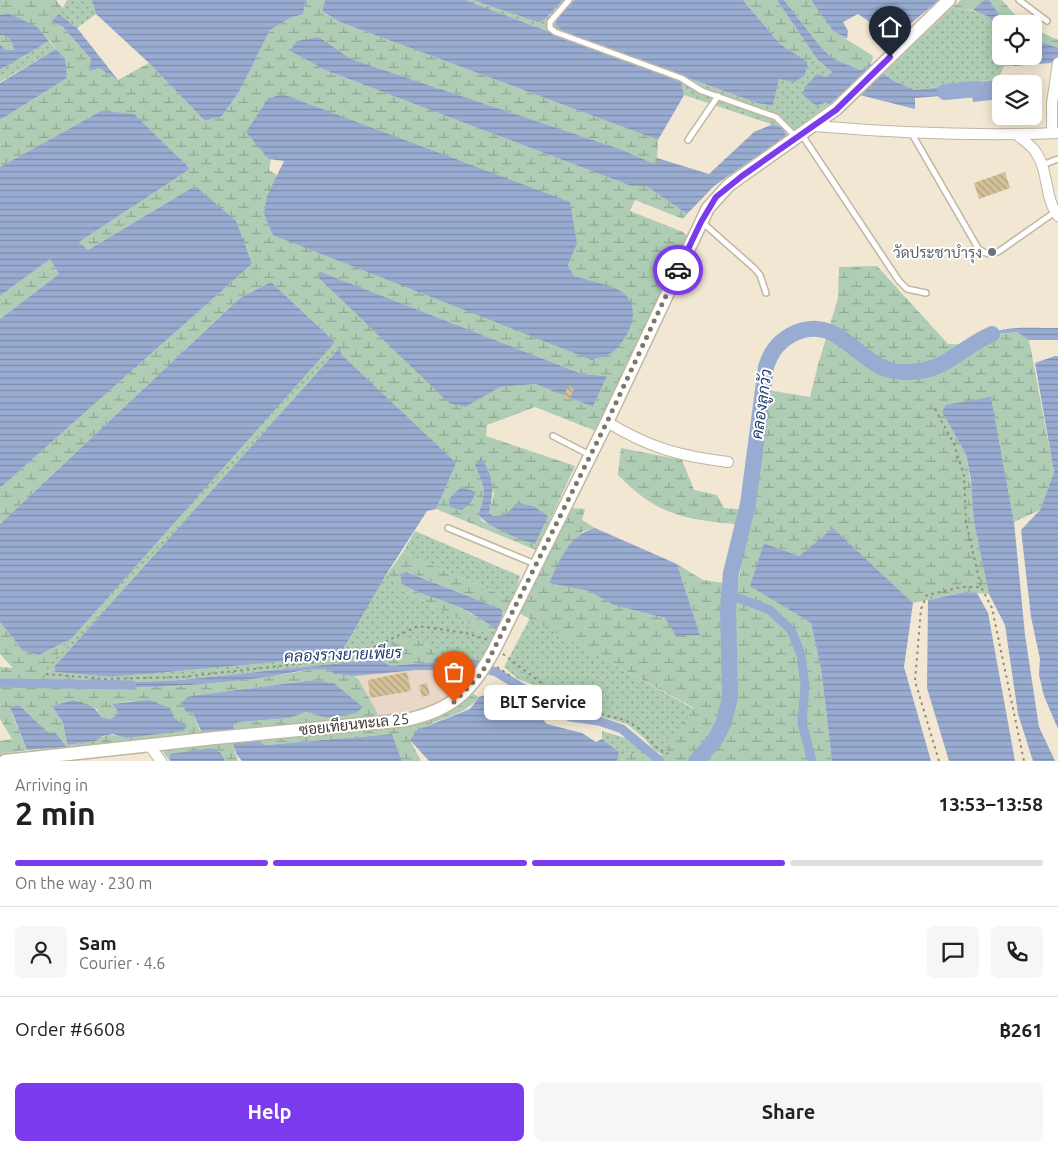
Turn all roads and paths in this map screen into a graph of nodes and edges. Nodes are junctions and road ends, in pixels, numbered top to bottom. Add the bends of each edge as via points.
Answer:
1 (569, 0) edge
2 (950, 0) edge
3 (1019, 0) edge
4 (1048, 21) dead end
5 (1058, 63) edge
6 (718, 96) junction
7 (815, 126) junction
8 (1055, 133) edge
9 (912, 134) junction
10 (1017, 135) junction
11 (799, 137) junction
12 (688, 140) dead end
13 (1058, 159) edge
14 (1042, 165) junction
15 (1057, 214) edge
16 (701, 222) junction
17 (766, 293) dead end
18 (926, 293) dead end
19 (935, 409) dead end
20 (604, 429) junction
21 (552, 436) dead end
22 (590, 455) junction
23 (728, 462) dead end
24 (448, 528) dead end
25 (535, 564) junction
26 (981, 588) junction
27 (496, 646) junction
28 (485, 668) junction
29 (46, 674) dead end
30 (512, 677) dead end
31 (149, 745) junction
32 (668, 754) dead end
33 (5, 761) edge
34 (161, 761) edge
35 (939, 761) edge
36 (1024, 761) edge

1 - 6 lane via 550,22 550,28 555,32 681,78 702,91
2 - 7 street, ซอยเทียนทะเล 25 via 836,110
3 - 4 lane
5 - 8 street via 1052,103
6 - 11 lane via 776,117
6 - 12 lane
7 - 9 street
7 - 11 street, ซอยเทียนทะเล 25
8 - 10 street
9 - 10 street
9 - 15 lane via 978,248 984,253 998,252
10 - 14 street via 1034,149
11 - 16 street, ซอยเทียนทะเล 25 via 729,185 716,197
11 - 18 lane via 899,281 907,289
13 - 14 lane
14 - 15 street
16 - 17 lane via 755,269
16 - 20 street, ซอยเทียนทะเล 25
19 - 26 path via 954,444 964,476 966,522
20 - 22 street, ซอยเทียนทะเล 25
20 - 23 street via 693,458
21 - 22 lane
22 - 25 street, ซอยเทียนทะเล 25
24 - 25 lane
25 - 27 street, ซอยเทียนทะเล 25
26 - 35 path via 962,587 927,596 921,609 915,681
26 - 36 path via 992,608
27 - 28 street, ซอยเทียนทะเล 25
27 - 29 path via 466,634 418,626 351,658 182,678 105,679
27 - 32 path via 573,707 625,720
28 - 30 path
28 - 31 street, ซอยเทียนทะเล 25 via 454,702 427,716
31 - 33 street, ซอยเทียนทะเล 25
31 - 34 street

